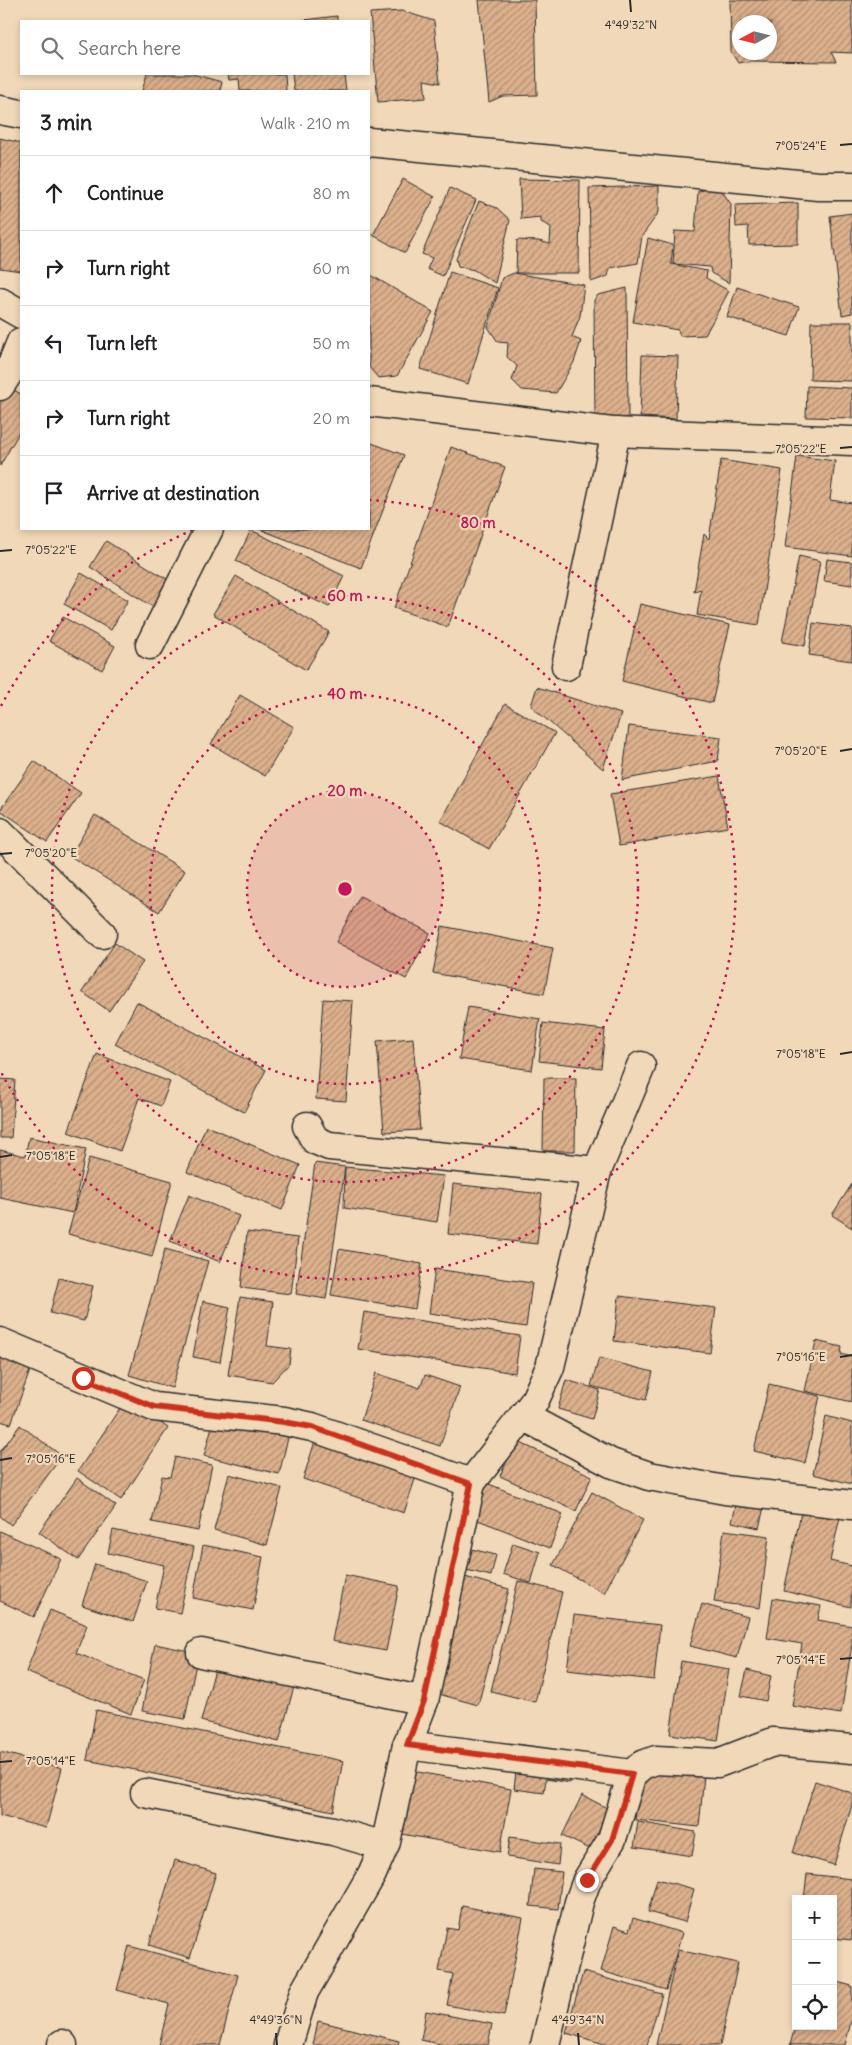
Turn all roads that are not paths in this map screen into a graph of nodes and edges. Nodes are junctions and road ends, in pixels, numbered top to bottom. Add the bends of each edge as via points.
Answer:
1 (0, 110) edge
2 (20, 114) edge
3 (370, 142) edge
4 (852, 186) edge
5 (0, 302) edge
6 (20, 313) edge
7 (20, 344) edge
8 (0, 386) edge
9 (370, 402) edge
10 (616, 432) junction
11 (852, 442) edge
12 (208, 530) edge
13 (150, 645) dead end
14 (566, 666) dead end
15 (0, 832) edge
16 (102, 934) dead end
17 (640, 1066) dead end
18 (307, 1126) dead end
19 (597, 1171) junction
20 (0, 1342) edge
21 (523, 1416) junction
22 (471, 1484) junction
23 (852, 1505) edge
24 (201, 1653) dead end
25 (424, 1701) junction
26 (407, 1745) junction
27 (852, 1748) edge
28 (632, 1774) junction
29 (145, 1793) dead end
30 (384, 1846) junction
31 (288, 2045) edge
32 (544, 2045) edge

1 - 2 street
3 - 4 street via 808,185
5 - 6 street
7 - 8 street
9 - 10 street
10 - 11 street
10 - 14 street
12 - 13 street
15 - 16 street
17 - 19 street
18 - 19 street via 315,1140 329,1146
19 - 21 street via 550,1367 534,1402
20 - 22 street via 154,1407 312,1427
21 - 22 street
21 - 23 street via 611,1463 649,1476 725,1490
22 - 25 street
24 - 25 street
25 - 26 street
26 - 28 street
26 - 30 street
27 - 28 street via 774,1742 718,1763 656,1760 642,1765
28 - 32 street via 612,1840 587,1880 579,1902
29 - 30 street via 333,1831
30 - 31 street via 372,1874 304,1992

